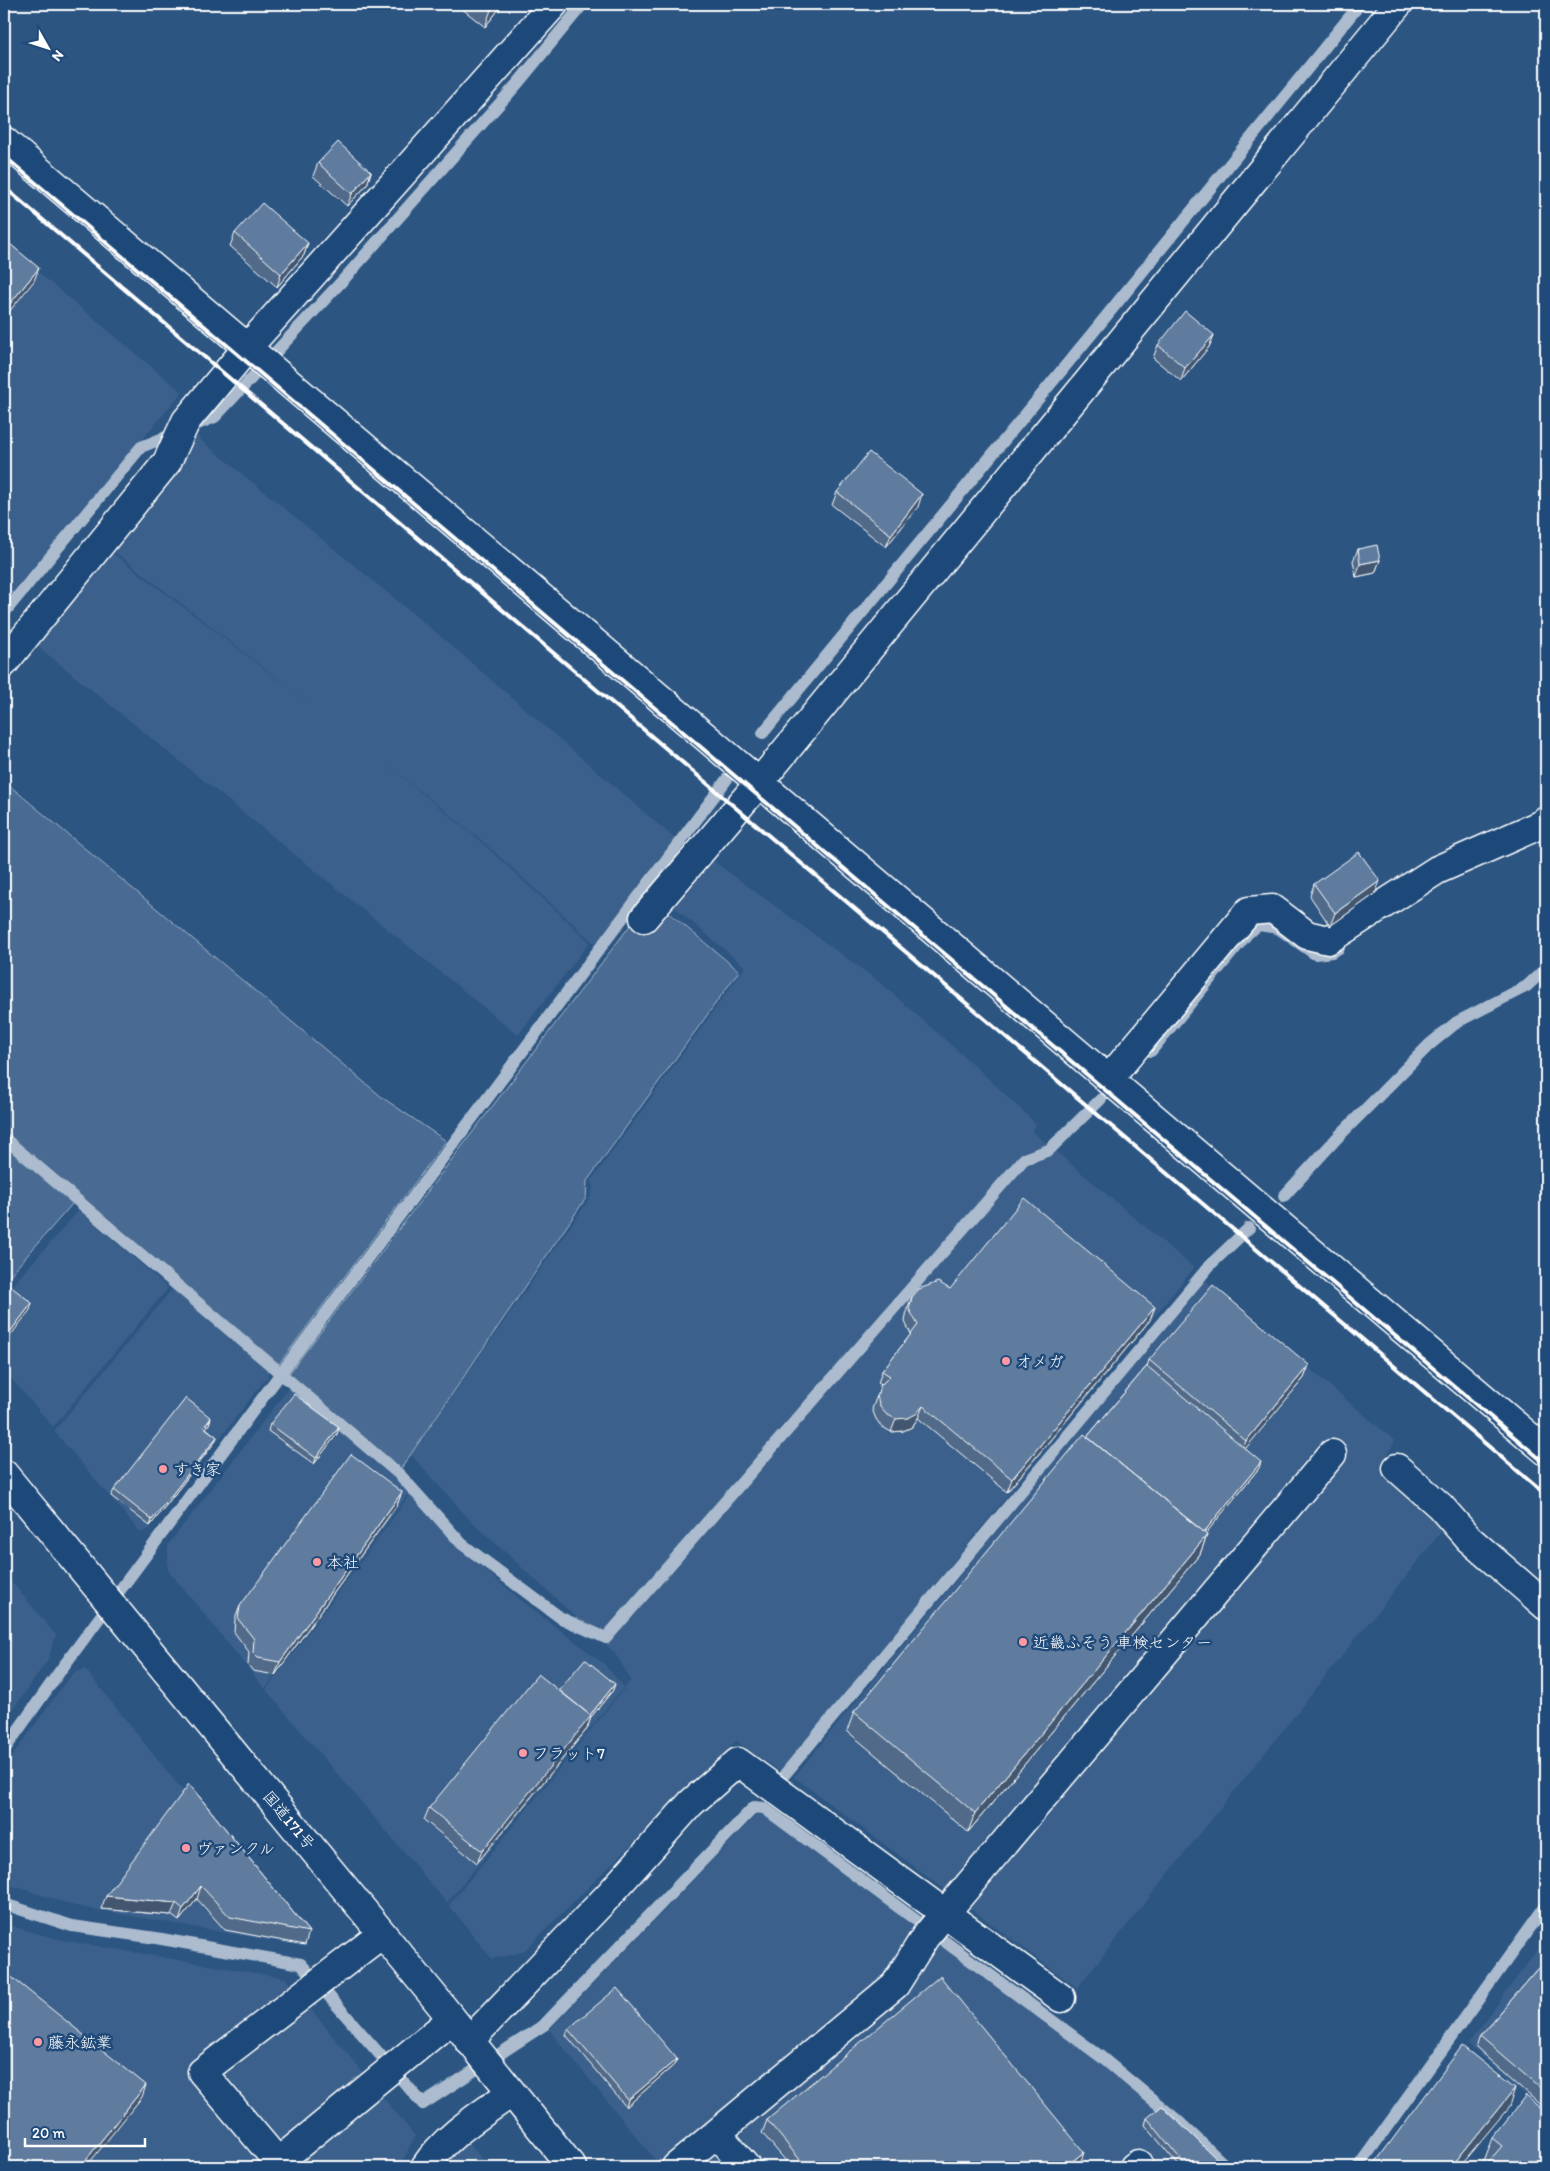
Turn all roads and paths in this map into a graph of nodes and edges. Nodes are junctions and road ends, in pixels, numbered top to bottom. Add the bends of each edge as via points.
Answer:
1 (554, 4) edge
2 (1398, 4) edge
3 (4, 141) edge
4 (261, 360) junction
5 (4, 663) edge
6 (759, 783) junction
7 (1546, 820) edge
8 (644, 918) dead end
9 (1108, 1080) junction
10 (1546, 1451) edge
11 (1332, 1454) dead end
12 (1397, 1468) dead end
13 (4, 1474) edge
14 (1546, 1606) edge
15 (935, 1926) junction
16 (382, 1934) junction
17 (1061, 1998) dead end
18 (452, 2019) junction
19 (469, 2041) junction
20 (505, 2086) junction
21 (717, 2133) junction
22 (426, 2167) edge
23 (572, 2167) edge
24 (676, 2167) edge
25 (746, 2167) edge

1 - 4 main road
2 - 6 main road
3 - 4 main road
4 - 5 main road via 186,421 167,462
4 - 6 main road
6 - 8 main road
6 - 9 main road
7 - 9 main road via 1438,870 1328,940 1307,935 1272,909 1249,911
9 - 10 main road
11 - 15 main road
12 - 14 main road via 1440,1506 1469,1539
13 - 16 main road, 国道171号
15 - 17 main road
15 - 19 main road via 738,1762 691,1803 608,1896
15 - 21 main road via 895,1985
16 - 18 main road, 国道171号
16 - 18 main road via 202,2072 278,2162
18 - 19 main road, 国道171号
19 - 20 main road, 国道171号
20 - 22 main road via 470,2124 432,2156
20 - 23 main road, 国道171号
21 - 24 main road
21 - 25 main road

